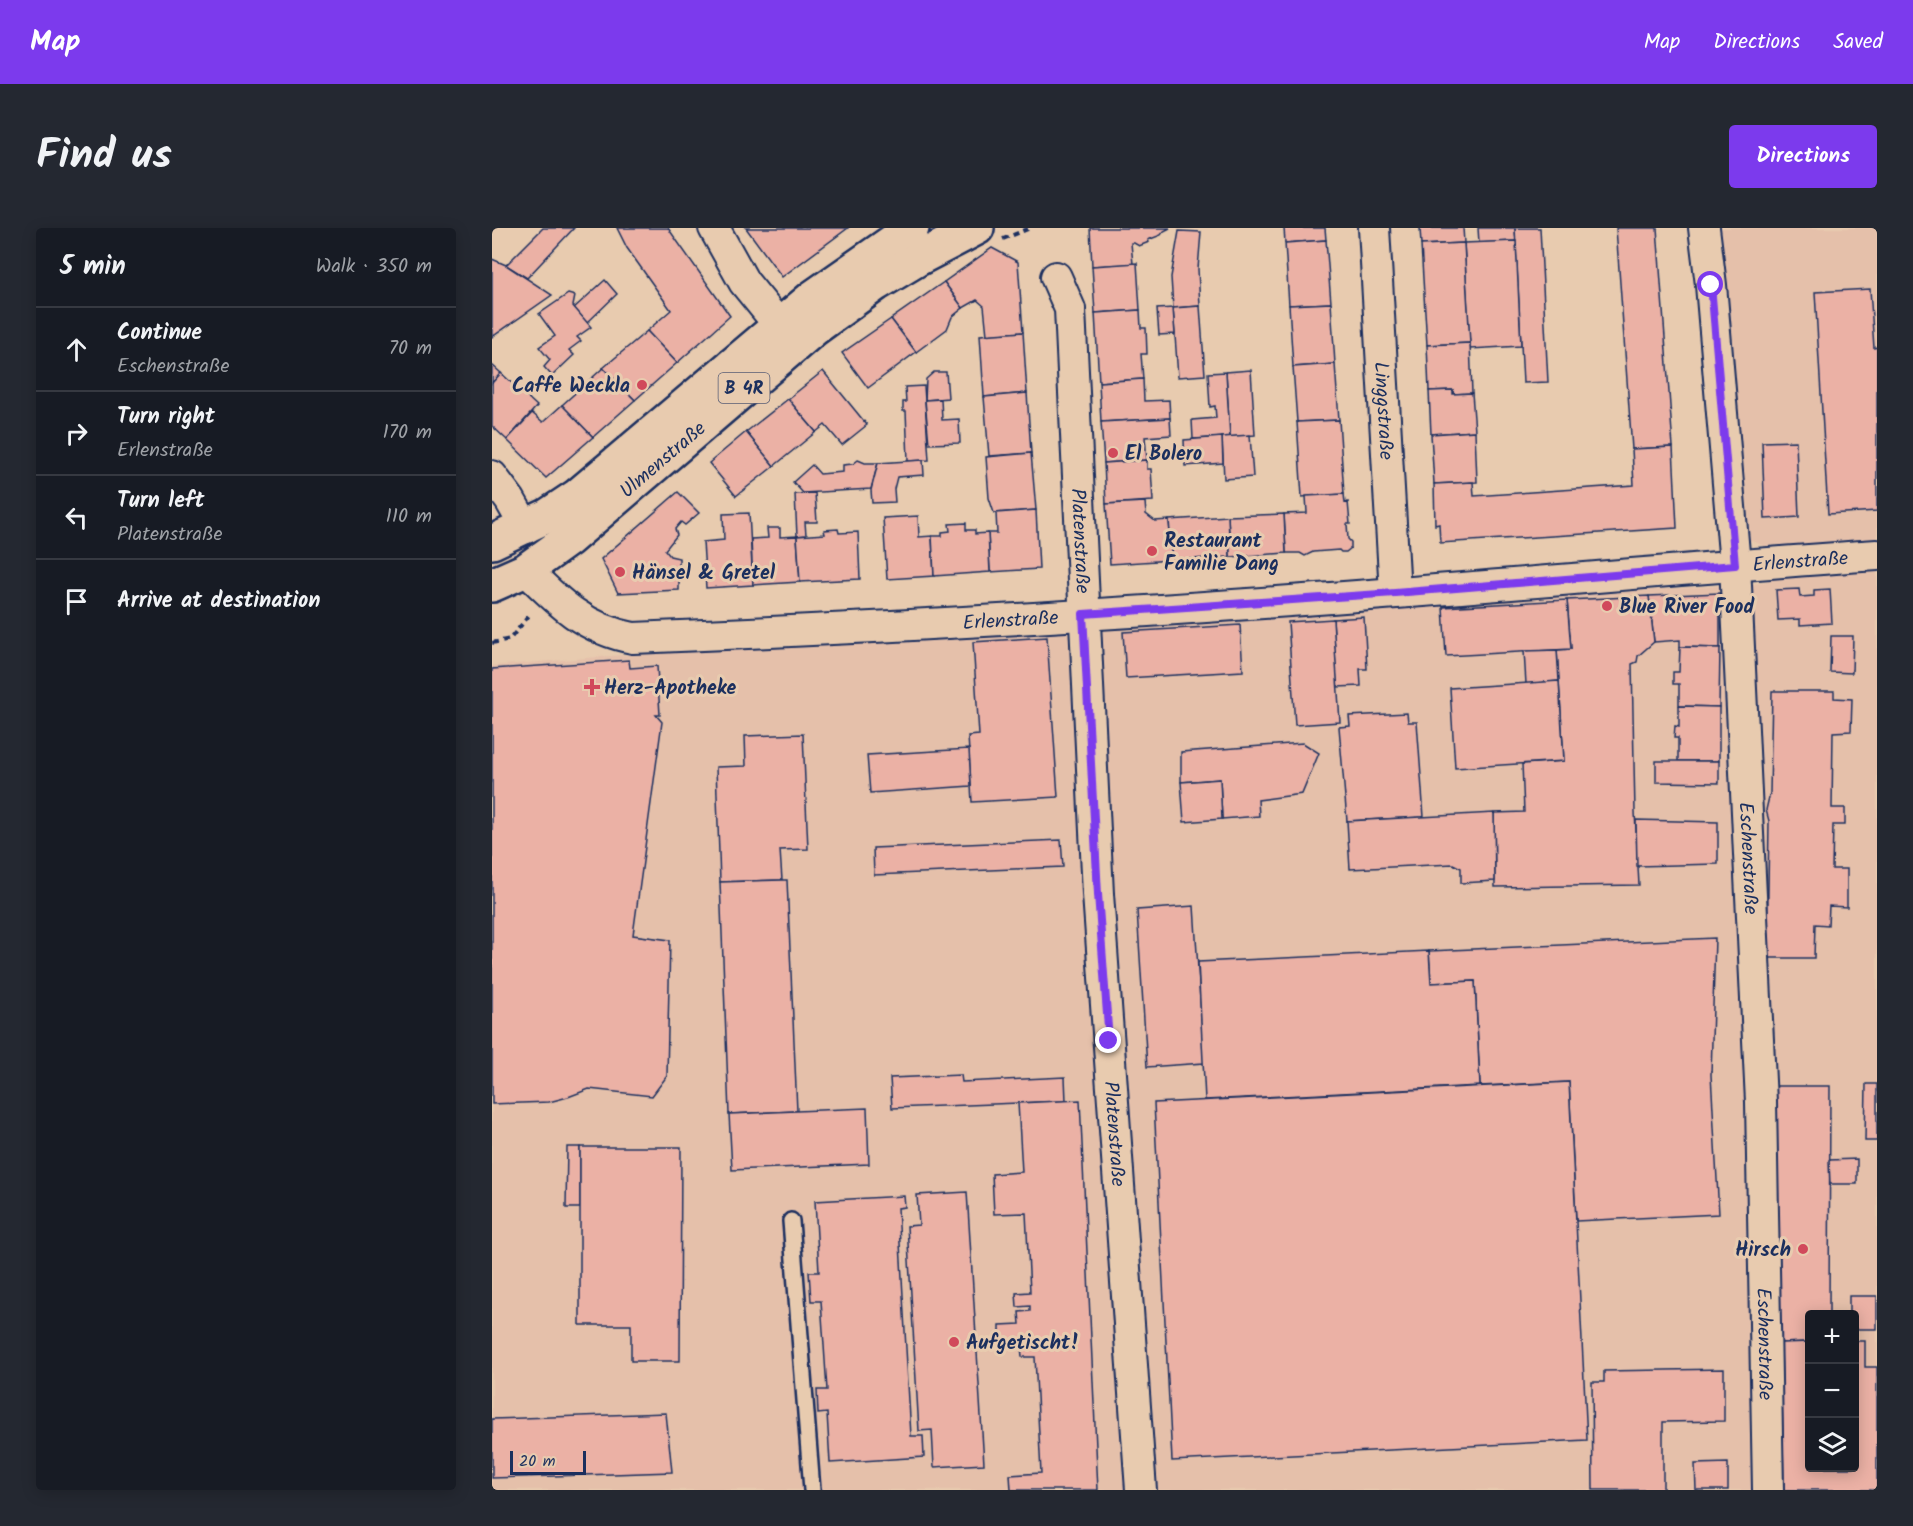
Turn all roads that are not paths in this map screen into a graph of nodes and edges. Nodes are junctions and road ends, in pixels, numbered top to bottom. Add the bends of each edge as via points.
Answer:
1 (714, 228) edge
2 (912, 228) edge
3 (1374, 228) edge
4 (1704, 228) edge
5 (989, 234) edge
6 (1056, 278) dead end
7 (779, 325) junction
8 (492, 477) edge
9 (519, 515) junction
10 (492, 542) edge
11 (1877, 555) edge
12 (1735, 565) junction
13 (526, 570) junction
14 (492, 585) edge
15 (1395, 593) junction
16 (1083, 614) junction
17 (791, 1221) dead end
18 (812, 1490) edge
19 (1141, 1490) edge
20 (1768, 1490) edge

1 - 7 street via 744,282
2 - 7 main road, Ulmenstraße / B 4R
3 - 15 street, Linggstraße
4 - 12 street, Eschenstraße
5 - 13 main road, Ulmenstraße / B 4R via 916,260 876,284 814,329 569,539
6 - 16 street, Platenstraße via 1070,309
7 - 9 main road, Ulmenstraße / B 4R via 589,488 555,511
8 - 9 street
9 - 10 main road, Ulmenstraße / B 4R
11 - 12 street, Erlenstraße
12 - 15 street, Erlenstraße
12 - 20 street, Eschenstraße via 1761,1102
13 - 14 main road, Ulmenstraße / B 4R
13 - 16 street, Erlenstraße via 583,620 633,638
15 - 16 street, Erlenstraße
16 - 19 street, Platenstraße via 1098,894
17 - 18 lane

